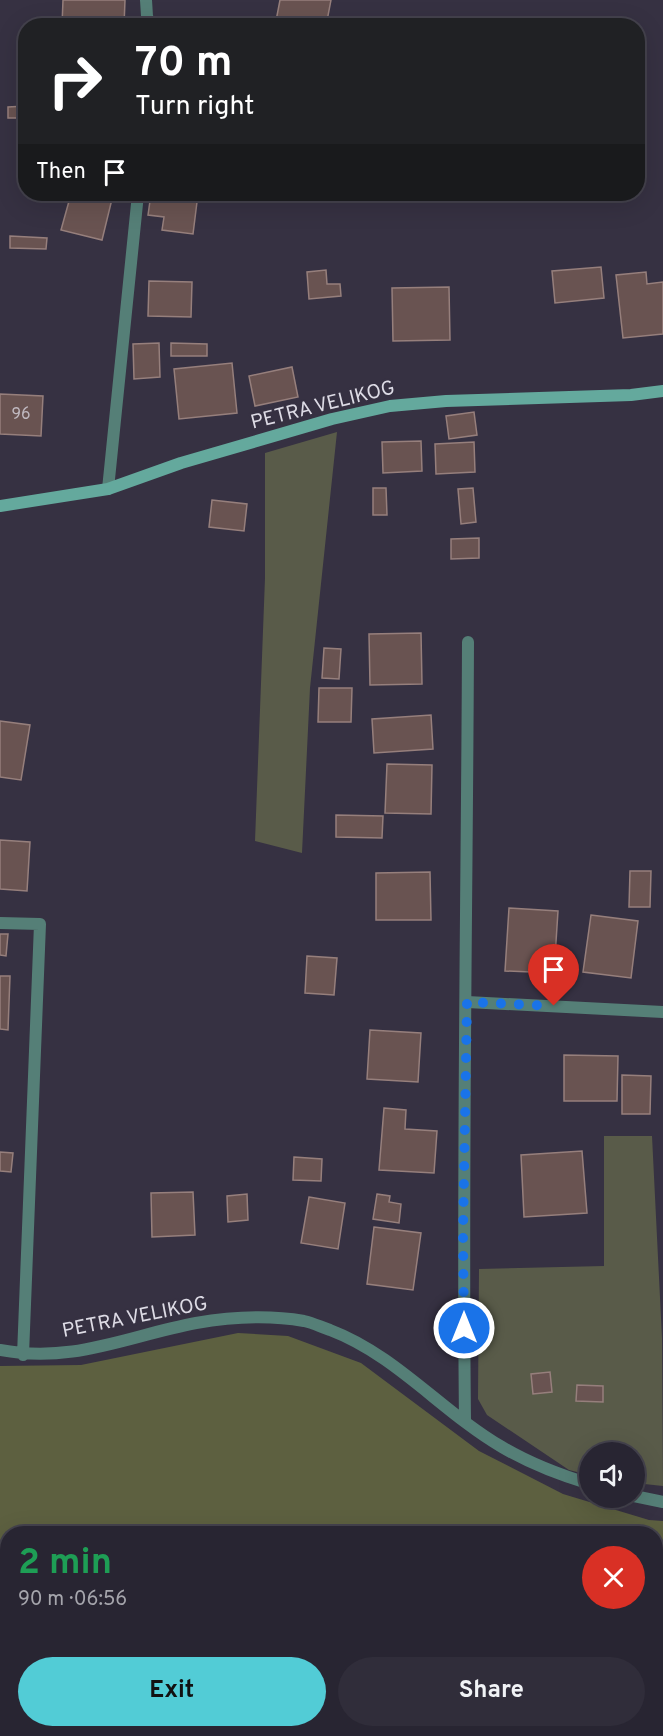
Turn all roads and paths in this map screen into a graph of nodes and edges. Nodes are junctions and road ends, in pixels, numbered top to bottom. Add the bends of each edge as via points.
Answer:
1 (146, 0) edge
2 (148, 18) edge
3 (137, 201) edge
4 (663, 391) edge
5 (108, 489) junction
6 (0, 506) edge
7 (468, 642) dead end
8 (0, 922) edge
9 (467, 1002) junction
10 (663, 1012) edge
11 (0, 1350) edge
12 (23, 1355) junction
13 (465, 1420) junction
14 (579, 1481) edge
15 (645, 1498) edge
16 (663, 1502) edge

1 - 2 street
3 - 5 street
4 - 5 street, PETRA VELIKOG via 390,406 181,463
5 - 6 street, PETRA VELIKOG
7 - 9 street
8 - 12 street via 40,924
9 - 10 street
9 - 13 street
11 - 12 street, PETRA VELIKOG
12 - 13 street, PETRA VELIKOG via 95,1349 196,1323 274,1316 308,1322 347,1337 391,1363
13 - 14 street, PETRA VELIKOG via 501,1447
15 - 16 street

